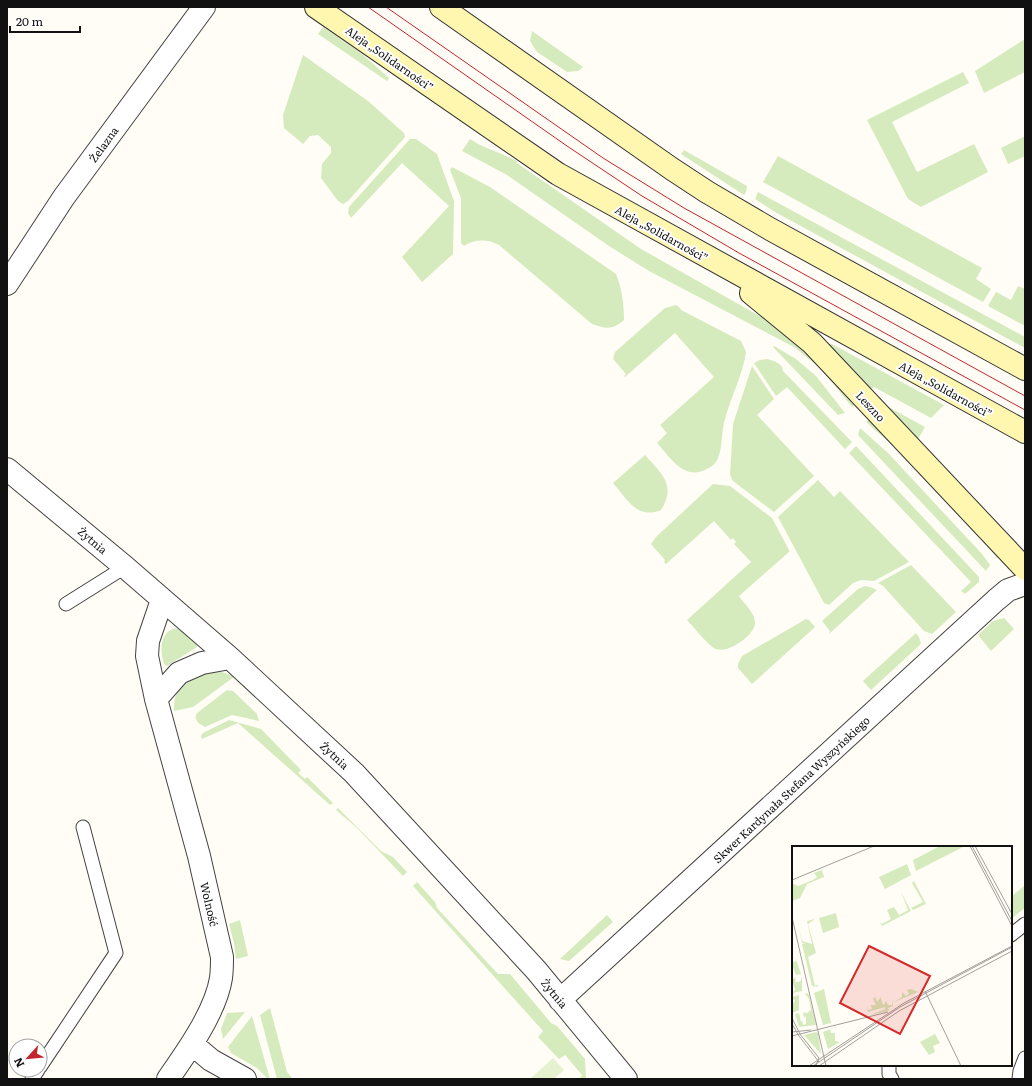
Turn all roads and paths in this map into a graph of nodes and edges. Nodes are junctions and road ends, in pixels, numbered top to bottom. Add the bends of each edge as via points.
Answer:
1 (204, 7) edge
2 (316, 7) edge
3 (441, 7) edge
4 (704, 256) junction
5 (7, 284) edge
6 (1025, 369) edge
7 (1025, 432) edge
8 (7, 469) edge
9 (125, 567) junction
10 (1025, 569) edge
11 (1025, 584) edge
12 (162, 600) junction
13 (66, 604) dead end
14 (230, 658) junction
15 (156, 699) junction
16 (83, 827) dead end
17 (1025, 924) edge
18 (1012, 935) edge
19 (560, 1000) junction
20 (192, 1044) junction
21 (48, 1055) edge
22 (1025, 1058) edge
23 (889, 1066) edge
24 (168, 1079) edge
25 (245, 1079) edge
26 (626, 1079) edge
27 (892, 1079) edge
28 (1019, 1079) edge

1 - 5 street, Żelazna via 64,197
2 - 4 main road, Aleja „Solidarności” via 558,174
3 - 6 main road via 707,192
4 - 7 main road, Aleja „Solidarności”
4 - 10 main road, Leszno via 812,343
8 - 9 street, Żytnia
9 - 12 street, Żytnia
9 - 13 lane
11 - 19 street, Skwer Kardynała Stefana Wyszyńskiego via 1008,590 996,600
12 - 14 street, Żytnia
12 - 15 street, Wolność via 148,641 147,656
14 - 15 street via 202,663 179,673
14 - 19 street, Żytnia via 354,773 531,965
15 - 20 street, Wolność via 199,856 222,957 221,979 215,1001
16 - 21 lane via 116,953
17 - 18 lane
19 - 26 street, Żytnia
20 - 24 street, Wolność
20 - 25 street via 211,1060
22 - 28 lane
23 - 27 lane

